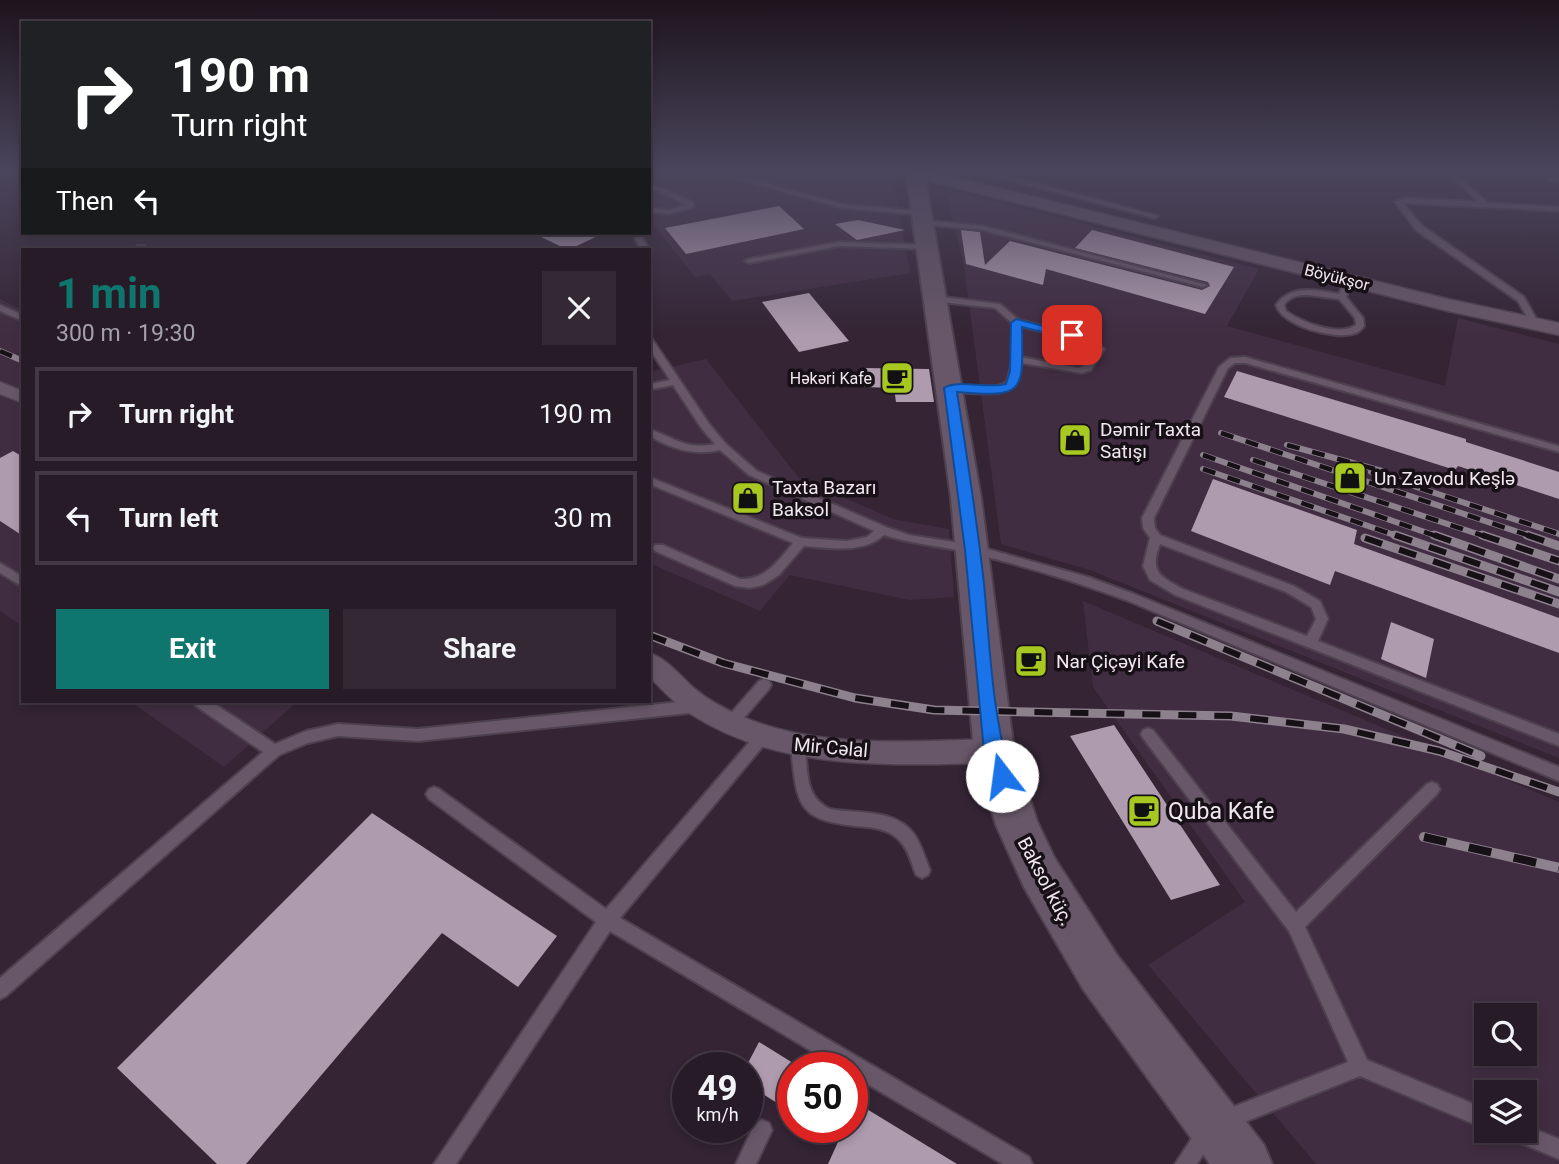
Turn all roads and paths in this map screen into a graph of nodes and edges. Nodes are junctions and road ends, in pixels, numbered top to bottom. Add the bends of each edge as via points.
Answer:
1 (1146, 226) edge
2 (1418, 226) edge
3 (924, 227) junction
4 (749, 261) dead end
5 (1203, 285) dead end
6 (1346, 289) junction
7 (935, 299) junction
8 (0, 309) edge
9 (21, 315) edge
10 (1016, 323) junction
11 (1535, 324) junction
12 (1559, 329) edge
13 (651, 344) edge
14 (1016, 359) junction
15 (674, 382) junction
16 (0, 387) edge
17 (651, 387) edge
18 (950, 388) junction
19 (21, 397) edge
20 (651, 433) edge
21 (722, 446) junction
22 (1559, 449) edge
23 (651, 481) edge
24 (882, 530) junction
25 (1156, 538) junction
26 (801, 542) junction
27 (659, 548) dead end
28 (973, 550) junction
29 (0, 567) edge
30 (21, 582) edge
31 (1310, 643) junction
32 (651, 665) edge
33 (764, 685) dead end
34 (202, 703) edge
35 (699, 706) junction
36 (731, 723) junction
37 (1148, 734) dead end
38 (763, 736) junction
39 (1559, 740) edge
40 (798, 746) junction
41 (274, 751) junction
42 (994, 751) junction
43 (1559, 774) edge
44 (1432, 789) dead end
45 (434, 794) dead end
46 (922, 870) dead end
47 (607, 920) junction
48 (1295, 925) junction
49 (0, 990) edge
50 (1360, 1067) junction
51 (1474, 1114) edge
52 (1213, 1125) junction
53 (1537, 1140) edge
54 (756, 1143) edge
55 (1559, 1149) edge
56 (444, 1164) edge
57 (746, 1164) edge
58 (1022, 1164) edge
59 (1185, 1164) edge
60 (1245, 1164) edge

1 - 6 street, Böyükşor
2 - 11 lane via 1521,299
3 - 4 lane
3 - 5 lane via 983,228
3 - 7 main road, Baksol küç.
6 - 6 lane via 1360,318 1354,331 1297,322 1282,312 1280,305 1286,297
6 - 11 street, Böyükşor
7 - 10 lane via 997,306
7 - 18 main road, Baksol küç.
8 - 9 lane
10 - 14 lane
10 - 14 lane via 1091,341 1099,349 1088,368 1079,371
11 - 12 street, Böyükşor
13 - 15 lane
14 - 18 lane via 1015,382 1010,387 994,391
15 - 17 lane
15 - 21 lane
16 - 19 street
18 - 28 main road, Baksol küç.
20 - 21 lane via 687,451
21 - 24 lane via 753,473
22 - 25 lane via 1233,360 1224,367 1148,518
23 - 26 lane
24 - 26 lane via 871,540 847,545
24 - 28 lane
25 - 31 lane via 1147,561 1158,581
25 - 31 lane via 1290,589 1315,604 1322,619
26 - 27 lane via 765,582 753,585
28 - 42 main road, Baksol küç.
28 - 43 lane via 1130,597
29 - 30 lane
31 - 39 lane
32 - 35 street, Mir Cəlal
33 - 36 lane
34 - 41 lane
35 - 36 street, Mir Cəlal
35 - 41 lane via 418,735 338,730
36 - 38 street, Mir Cəlal
37 - 48 lane
38 - 40 street, Mir Cəlal
38 - 47 lane
40 - 42 street, Mir Cəlal
40 - 46 lane via 806,798 816,809 830,816 896,827 907,837
41 - 49 lane
42 - 52 main road, Baksol küç. via 1017,825 1064,916
44 - 48 lane
45 - 47 lane
47 - 56 lane
47 - 58 lane
48 - 50 lane
50 - 51 lane
50 - 52 lane
52 - 59 lane
52 - 60 main road, Baksol küç.
53 - 55 lane
54 - 57 lane

